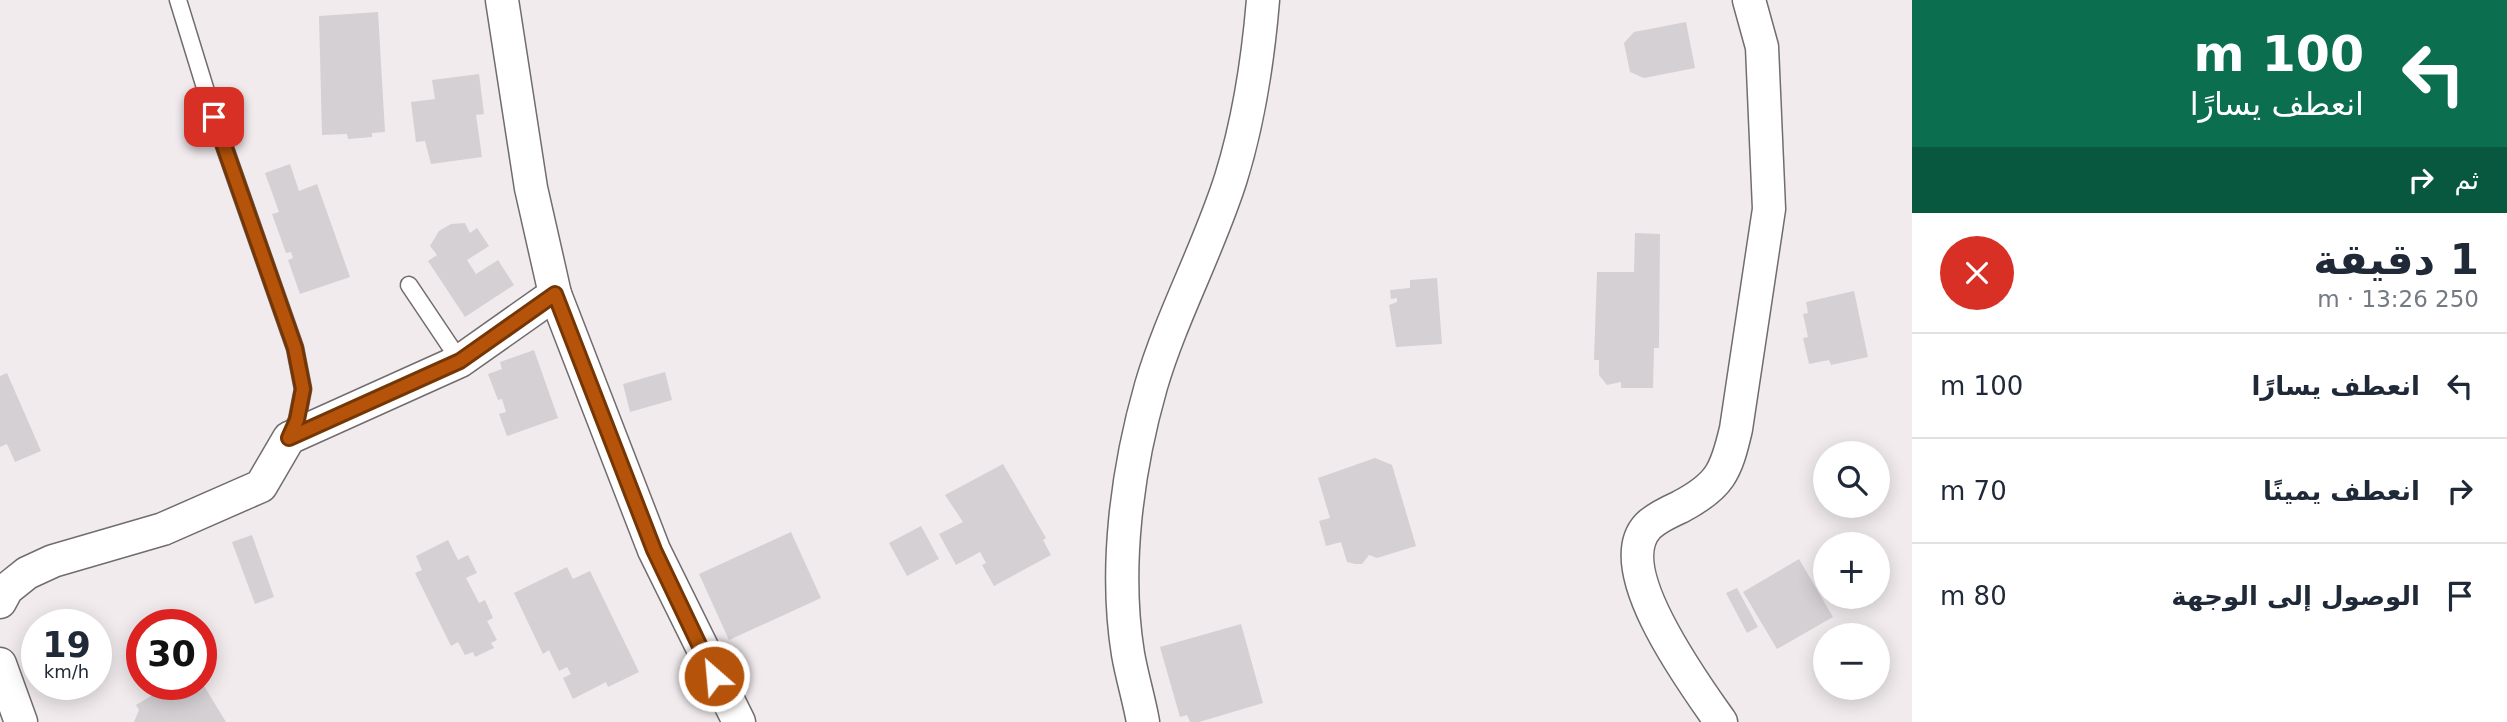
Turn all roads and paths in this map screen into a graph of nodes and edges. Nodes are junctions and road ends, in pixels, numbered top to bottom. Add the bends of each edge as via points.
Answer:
1 (178, 0) edge
2 (502, 0) edge
3 (1263, 0) edge
4 (1749, 0) edge
5 (409, 285) dead end
6 (555, 294) junction
7 (460, 361) junction
8 (289, 438) junction
9 (0, 602) edge
10 (0, 664) edge
11 (21, 722) edge
12 (739, 722) edge
13 (1143, 722) edge
14 (1721, 722) edge

1 - 8 lane via 295,348 303,389
2 - 6 street via 534,201
3 - 13 street via 1255,70 1231,179 1152,385 1134,460 1124,583 1128,653
4 - 14 street via 1762,47 1769,209 1736,429 1718,480 1707,493 1648,525 1636,550 1637,568 1667,640
5 - 7 lane
6 - 7 street
6 - 12 street via 654,550
7 - 8 street
8 - 9 street via 261,486 163,529 53,561 27,573 7,589
10 - 11 street

